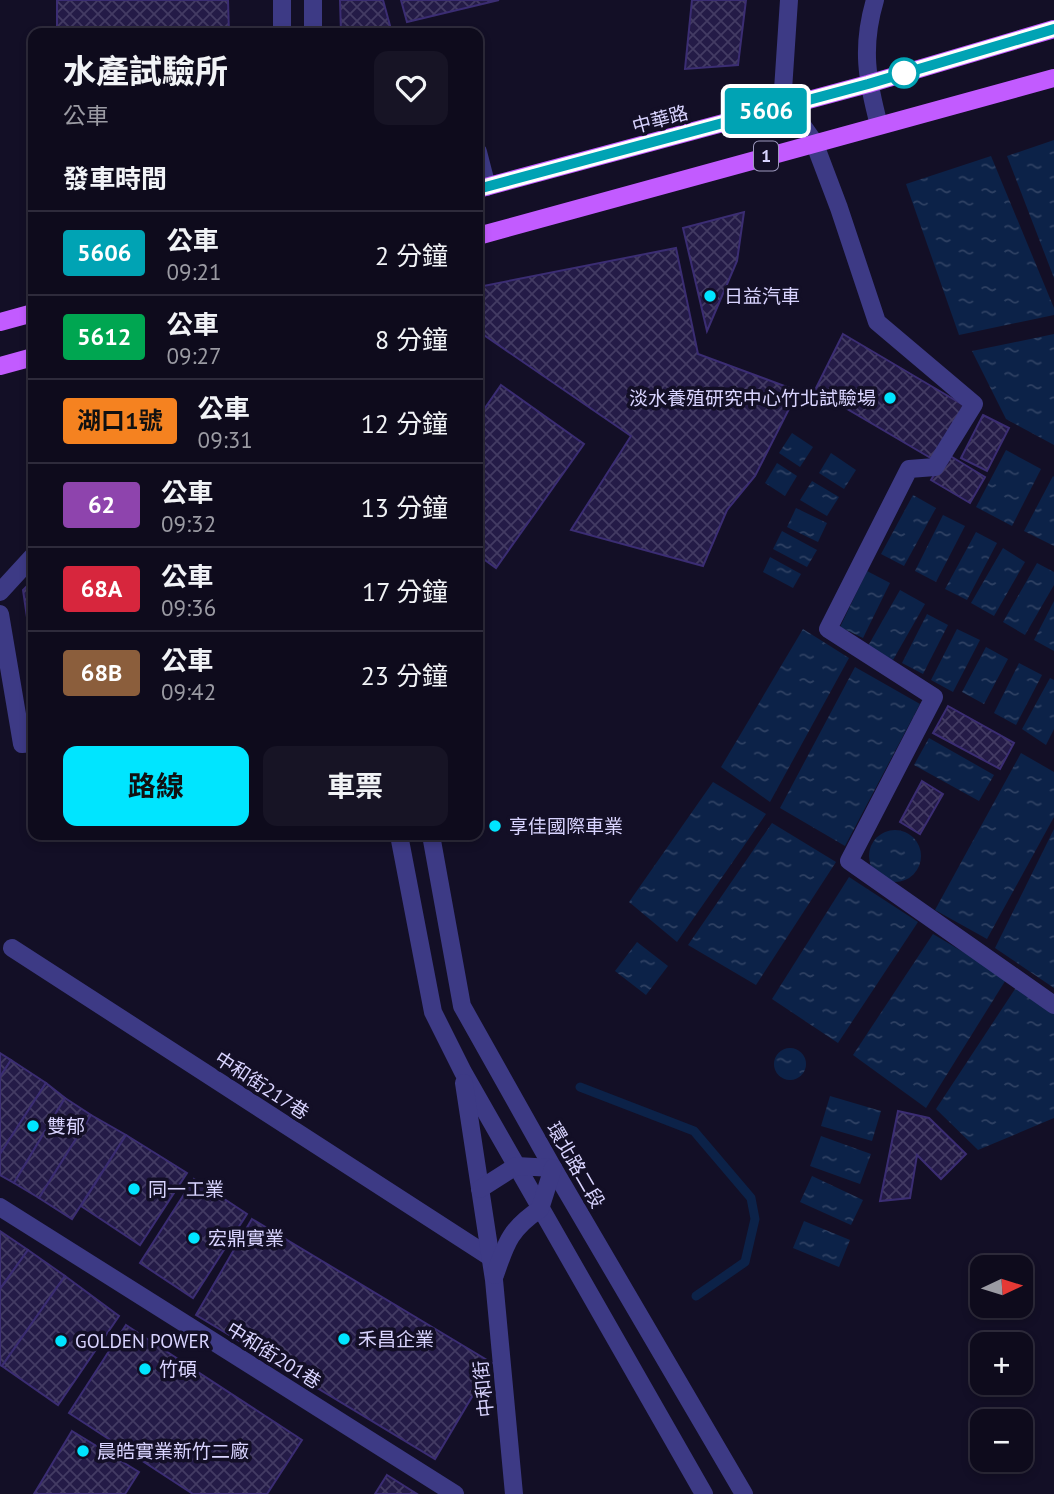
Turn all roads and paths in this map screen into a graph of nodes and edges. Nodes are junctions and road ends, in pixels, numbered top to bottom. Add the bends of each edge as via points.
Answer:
1 (282, 0) edge
2 (313, 0) edge
3 (789, 0) edge
4 (875, 0) edge
5 (282, 28) edge
6 (313, 28) edge
7 (1054, 29) edge
8 (1054, 78) edge
9 (868, 84) junction
10 (788, 105) junction
11 (879, 125) junction
12 (814, 142) junction
13 (483, 188) edge
14 (483, 235) edge
15 (28, 314) edge
16 (0, 322) edge
17 (28, 358) edge
18 (0, 366) edge
19 (28, 561) edge
20 (0, 592) edge
21 (0, 614) edge
22 (28, 743) edge
23 (400, 840) edge
24 (432, 840) edge
25 (12, 948) dead end
26 (1054, 1005) edge
27 (463, 1072) junction
28 (516, 1166) junction
29 (553, 1168) junction
30 (480, 1189) junction
31 (0, 1207) edge
32 (540, 1209) junction
33 (490, 1257) junction
34 (494, 1280) junction
35 (455, 1494) edge
36 (514, 1494) edge
37 (704, 1494) edge
38 (744, 1494) edge

1 - 5 street
2 - 6 street
3 - 10 street via 783,90
4 - 9 street via 869,19
7 - 9 main road, 中華路 / 1
8 - 11 main road, 1
9 - 10 main road, 中華路 / 1
9 - 11 street
10 - 12 street
10 - 13 main road, 中華路 / 1
11 - 12 main road, 1
12 - 14 main road, 1
12 - 26 street via 877,322 974,404 935,467 909,469 828,629 934,697 849,861
15 - 16 main road
17 - 18 main road
19 - 20 street
21 - 22 street via 22,744
23 - 27 street via 433,1012
24 - 29 street, 環北路二段 via 462,1006
25 - 33 street, 中和街217巷
27 - 28 street
27 - 30 street, 中和街
28 - 29 street
28 - 30 street
28 - 32 street
29 - 32 street
29 - 38 street, 環北路二段
30 - 33 street, 中和街
31 - 35 street, 中和街201巷
32 - 34 street, 中和街 via 507,1240
32 - 37 street
33 - 34 street, 中和街
34 - 36 street, 中和街

